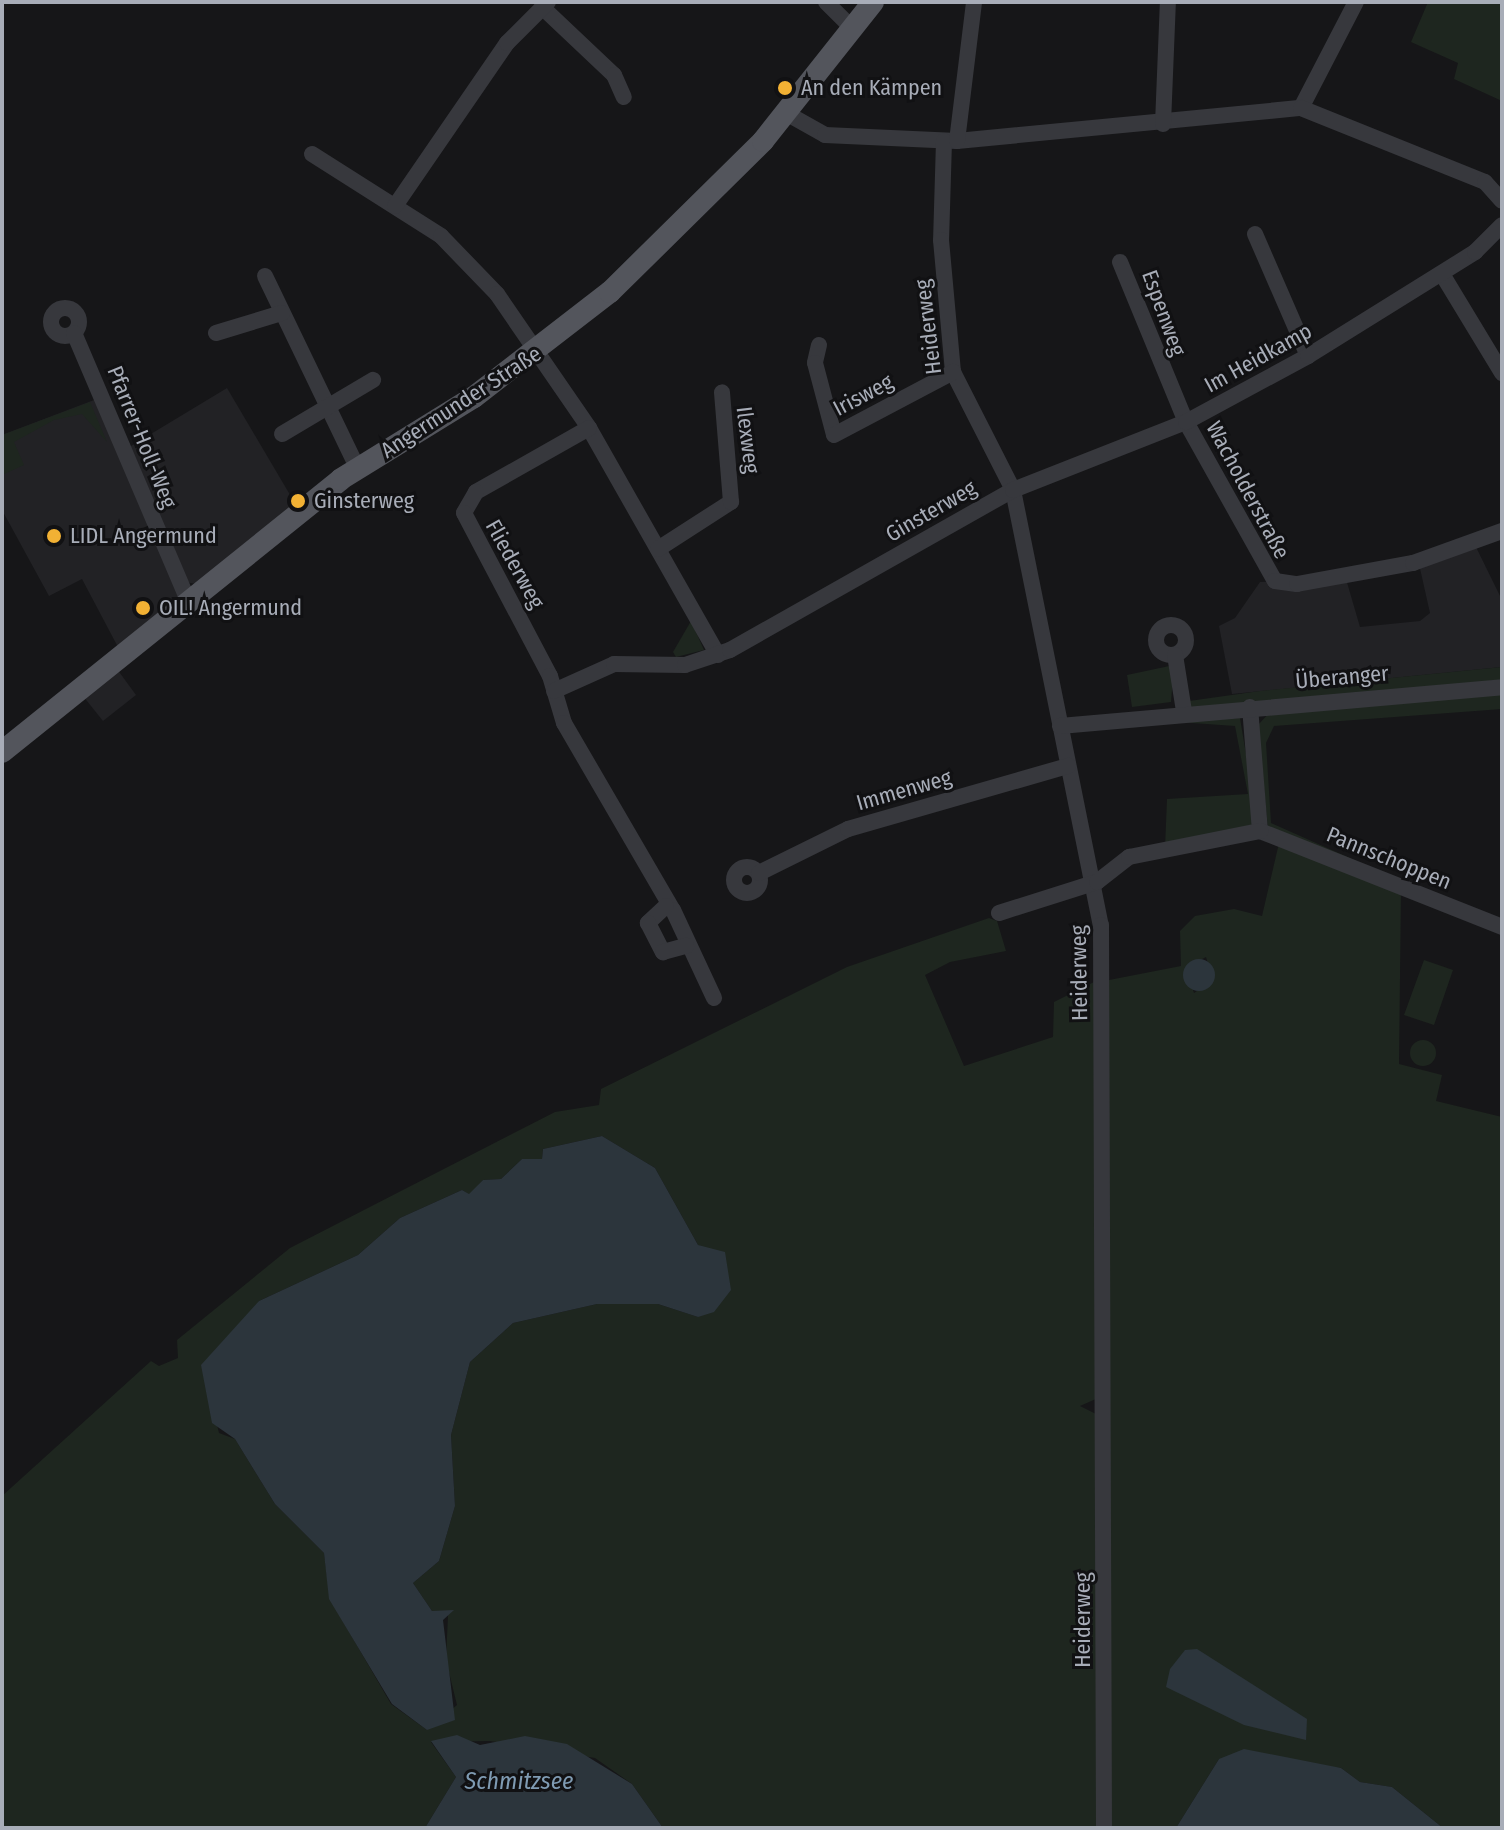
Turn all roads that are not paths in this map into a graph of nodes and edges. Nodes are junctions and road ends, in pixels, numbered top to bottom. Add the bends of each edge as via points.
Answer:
1 (826, 2) edge
2 (873, 2) edge
3 (974, 2) edge
4 (1168, 2) edge
5 (1356, 2) edge
6 (545, 4) edge
7 (852, 28) junction
8 (624, 97) dead end
9 (1301, 108) junction
10 (786, 113) junction
11 (1163, 124) junction
12 (951, 141) junction
13 (312, 154) dead end
14 (1502, 201) edge
15 (395, 206) junction
16 (1502, 225) edge
17 (1255, 234) dead end
18 (1120, 262) dead end
19 (1442, 274) junction
20 (265, 276) dead end
21 (282, 313) junction
22 (74, 333) dead end
23 (216, 333) dead end
24 (819, 345) dead end
25 (537, 353) junction
26 (1308, 356) junction
27 (953, 372) junction
28 (1502, 373) edge
29 (373, 380) dead end
30 (722, 392) dead end
31 (326, 407) junction
32 (1186, 422) junction
33 (589, 428) junction
34 (282, 434) dead end
35 (358, 469) junction
36 (1013, 490) junction
37 (1502, 531) edge
38 (658, 549) junction
39 (188, 600) junction
40 (718, 655) junction
41 (1175, 655) dead end
42 (1502, 687) edge
43 (554, 691) junction
44 (1250, 707) junction
45 (1184, 711) junction
46 (1060, 726) junction
47 (2, 752) edge
48 (1068, 766) junction
49 (1260, 831) junction
50 (759, 873) dead end
51 (1097, 882) junction
52 (666, 906) junction
53 (999, 913) dead end
54 (1502, 927) edge
55 (686, 946) junction
56 (714, 998) dead end
57 (1104, 1828) edge

1 - 7 street
2 - 7 main road, Angermunder Straße
3 - 12 street, Heiderweg
4 - 11 street
5 - 9 street
6 - 8 street via 614,75
6 - 15 street via 507,43
7 - 10 main road, Angermunder Straße
9 - 11 street
9 - 14 street via 1485,182
10 - 12 street via 825,135
10 - 25 main road, Angermunder Straße via 641,264
11 - 12 street
12 - 27 street, Heiderweg via 941,240
13 - 15 street
15 - 25 street via 472,265
16 - 19 street, Im Heidkamp
17 - 26 street
18 - 32 street, Espenweg
19 - 26 street, Im Heidkamp
19 - 28 street
20 - 21 street
21 - 23 street
21 - 31 street
22 - 39 street, Pfarrer-Holl-Weg
24 - 27 street, Irisweg via 815,363 834,435
25 - 33 street
25 - 35 main road, Angermunder Straße
26 - 32 street, Im Heidkamp
27 - 36 street, Heiderweg
29 - 31 street
30 - 38 street, Ilexweg via 731,502
31 - 34 street
31 - 35 street
32 - 36 street, Im Heidkamp
32 - 37 street, Wacholderstraße via 1264,571 1281,583 1413,563
33 - 38 street
33 - 43 street, Fliederweg via 476,492 464,513
35 - 39 main road, Angermunder Straße
36 - 40 street, Ginsterweg
36 - 46 street, Heiderweg
38 - 40 street
39 - 47 main road, Angermunder Straße
40 - 43 street via 685,665 614,664
41 - 45 street
42 - 44 street, Überanger
43 - 52 street, Fliederweg via 564,723
44 - 45 street, Überanger
44 - 49 street
45 - 46 street, Überanger
46 - 48 street, Heiderweg
48 - 50 street, Immenweg via 848,829
48 - 51 street, Heiderweg
49 - 51 street via 1129,857
49 - 54 street, Pannschoppen
51 - 53 street
51 - 57 street, Heiderweg
52 - 55 street, Fliederweg
52 - 55 street via 648,923 663,952
55 - 56 street, Fliederweg

